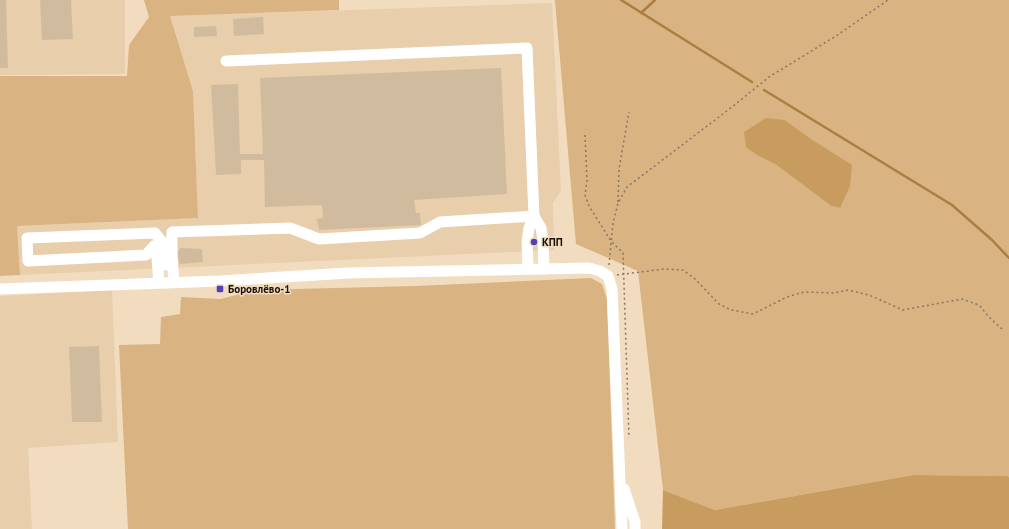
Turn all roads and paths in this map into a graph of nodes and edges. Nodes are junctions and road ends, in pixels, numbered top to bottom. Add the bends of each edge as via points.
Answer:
1 (888, 0) edge
2 (226, 61) dead end
3 (629, 112) dead end
4 (618, 203) junction
5 (534, 216) junction
6 (155, 233) junction
7 (156, 247) junction
8 (544, 268) junction
9 (528, 269) junction
10 (608, 276) junction
11 (167, 282) junction
12 (0, 289) edge
13 (1003, 330) dead end
14 (620, 477) junction
15 (622, 529) edge
16 (635, 529) edge

1 - 4 path via 769,77 627,187
2 - 5 street via 527,48
3 - 4 path via 619,169
4 - 10 path via 613,223
5 - 8 street via 541,228
5 - 9 street via 527,241
5 - 11 street via 440,222 420,233 319,239 290,228 172,232
6 - 7 street
6 - 7 street via 27,238 28,261 146,255 154,246
6 - 11 street via 163,243
7 - 11 street
8 - 9 street
8 - 10 street via 589,268
9 - 11 street via 348,273
10 - 13 path via 664,269 682,270 695,279 719,304 731,310 753,314 787,297 804,292 834,293 848,290 869,295 903,310 962,299 979,305
10 - 14 street via 612,289
11 - 12 street
14 - 15 street
14 - 16 street

